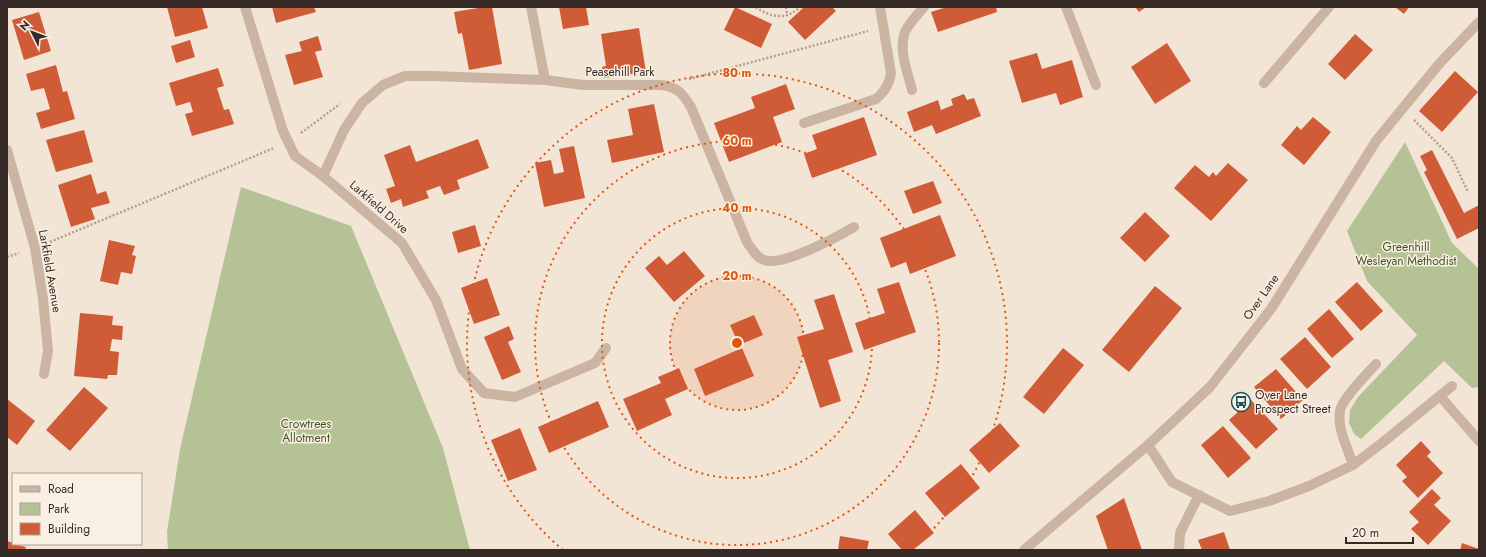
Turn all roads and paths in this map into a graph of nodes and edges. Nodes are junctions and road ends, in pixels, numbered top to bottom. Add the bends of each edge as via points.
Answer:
1 (246, 7) edge
2 (531, 7) edge
3 (756, 7) edge
4 (786, 7) edge
5 (800, 7) edge
6 (880, 7) edge
7 (924, 7) edge
8 (1066, 7) edge
9 (1329, 7) edge
10 (787, 16) junction
11 (1479, 22) edge
12 (884, 27) junction
13 (545, 80) junction
14 (1264, 82) dead end
15 (1096, 85) dead end
16 (670, 86) junction
17 (912, 90) dead end
18 (344, 102) dead end
19 (1402, 109) junction
20 (804, 123) dead end
21 (289, 142) junction
22 (7, 150) edge
23 (323, 176) junction
24 (1468, 192) dead end
25 (854, 227) dead end
26 (35, 248) junction
27 (606, 348) dead end
28 (1376, 364) dead end
29 (44, 374) dead end
30 (1452, 386) dead end
31 (1440, 396) junction
32 (1479, 441) edge
33 (1148, 445) junction
34 (1353, 465) junction
35 (1199, 495) junction
36 (1024, 550) edge
37 (1179, 550) edge

1 - 21 street, Larkfield Drive via 283,131
2 - 13 street
3 - 10 path via 776,16
4 - 10 path
5 - 10 path
6 - 12 street
7 - 17 street via 910,23 903,41
8 - 15 street
9 - 14 street
11 - 19 street, Over Lane via 1439,64
12 - 16 path via 691,78
12 - 20 street via 891,73 884,92 876,99
13 - 16 street, Peasehill Park via 583,85
13 - 23 street, Peasehill Park via 405,76 383,85 362,103 344,130
16 - 25 street, Peasehill Park via 679,90 691,107 747,242 754,253 763,260 771,262 784,259 827,242
18 - 21 path
19 - 24 path via 1452,158
19 - 33 street, Over Lane via 1376,141 1271,309 1210,387
21 - 23 street, Larkfield Drive via 295,156
21 - 26 path
22 - 26 street, Larkfield Avenue
23 - 27 street, Larkfield Drive via 402,243 436,300 462,370 484,393 515,397 595,363
26 - 29 street, Larkfield Avenue via 48,351
28 - 34 street via 1340,409 1340,424
30 - 31 street
31 - 32 street
31 - 34 street
33 - 35 street via 1172,482
33 - 36 street, Over Lane
34 - 35 street via 1276,499 1230,511
35 - 37 street via 1180,533

